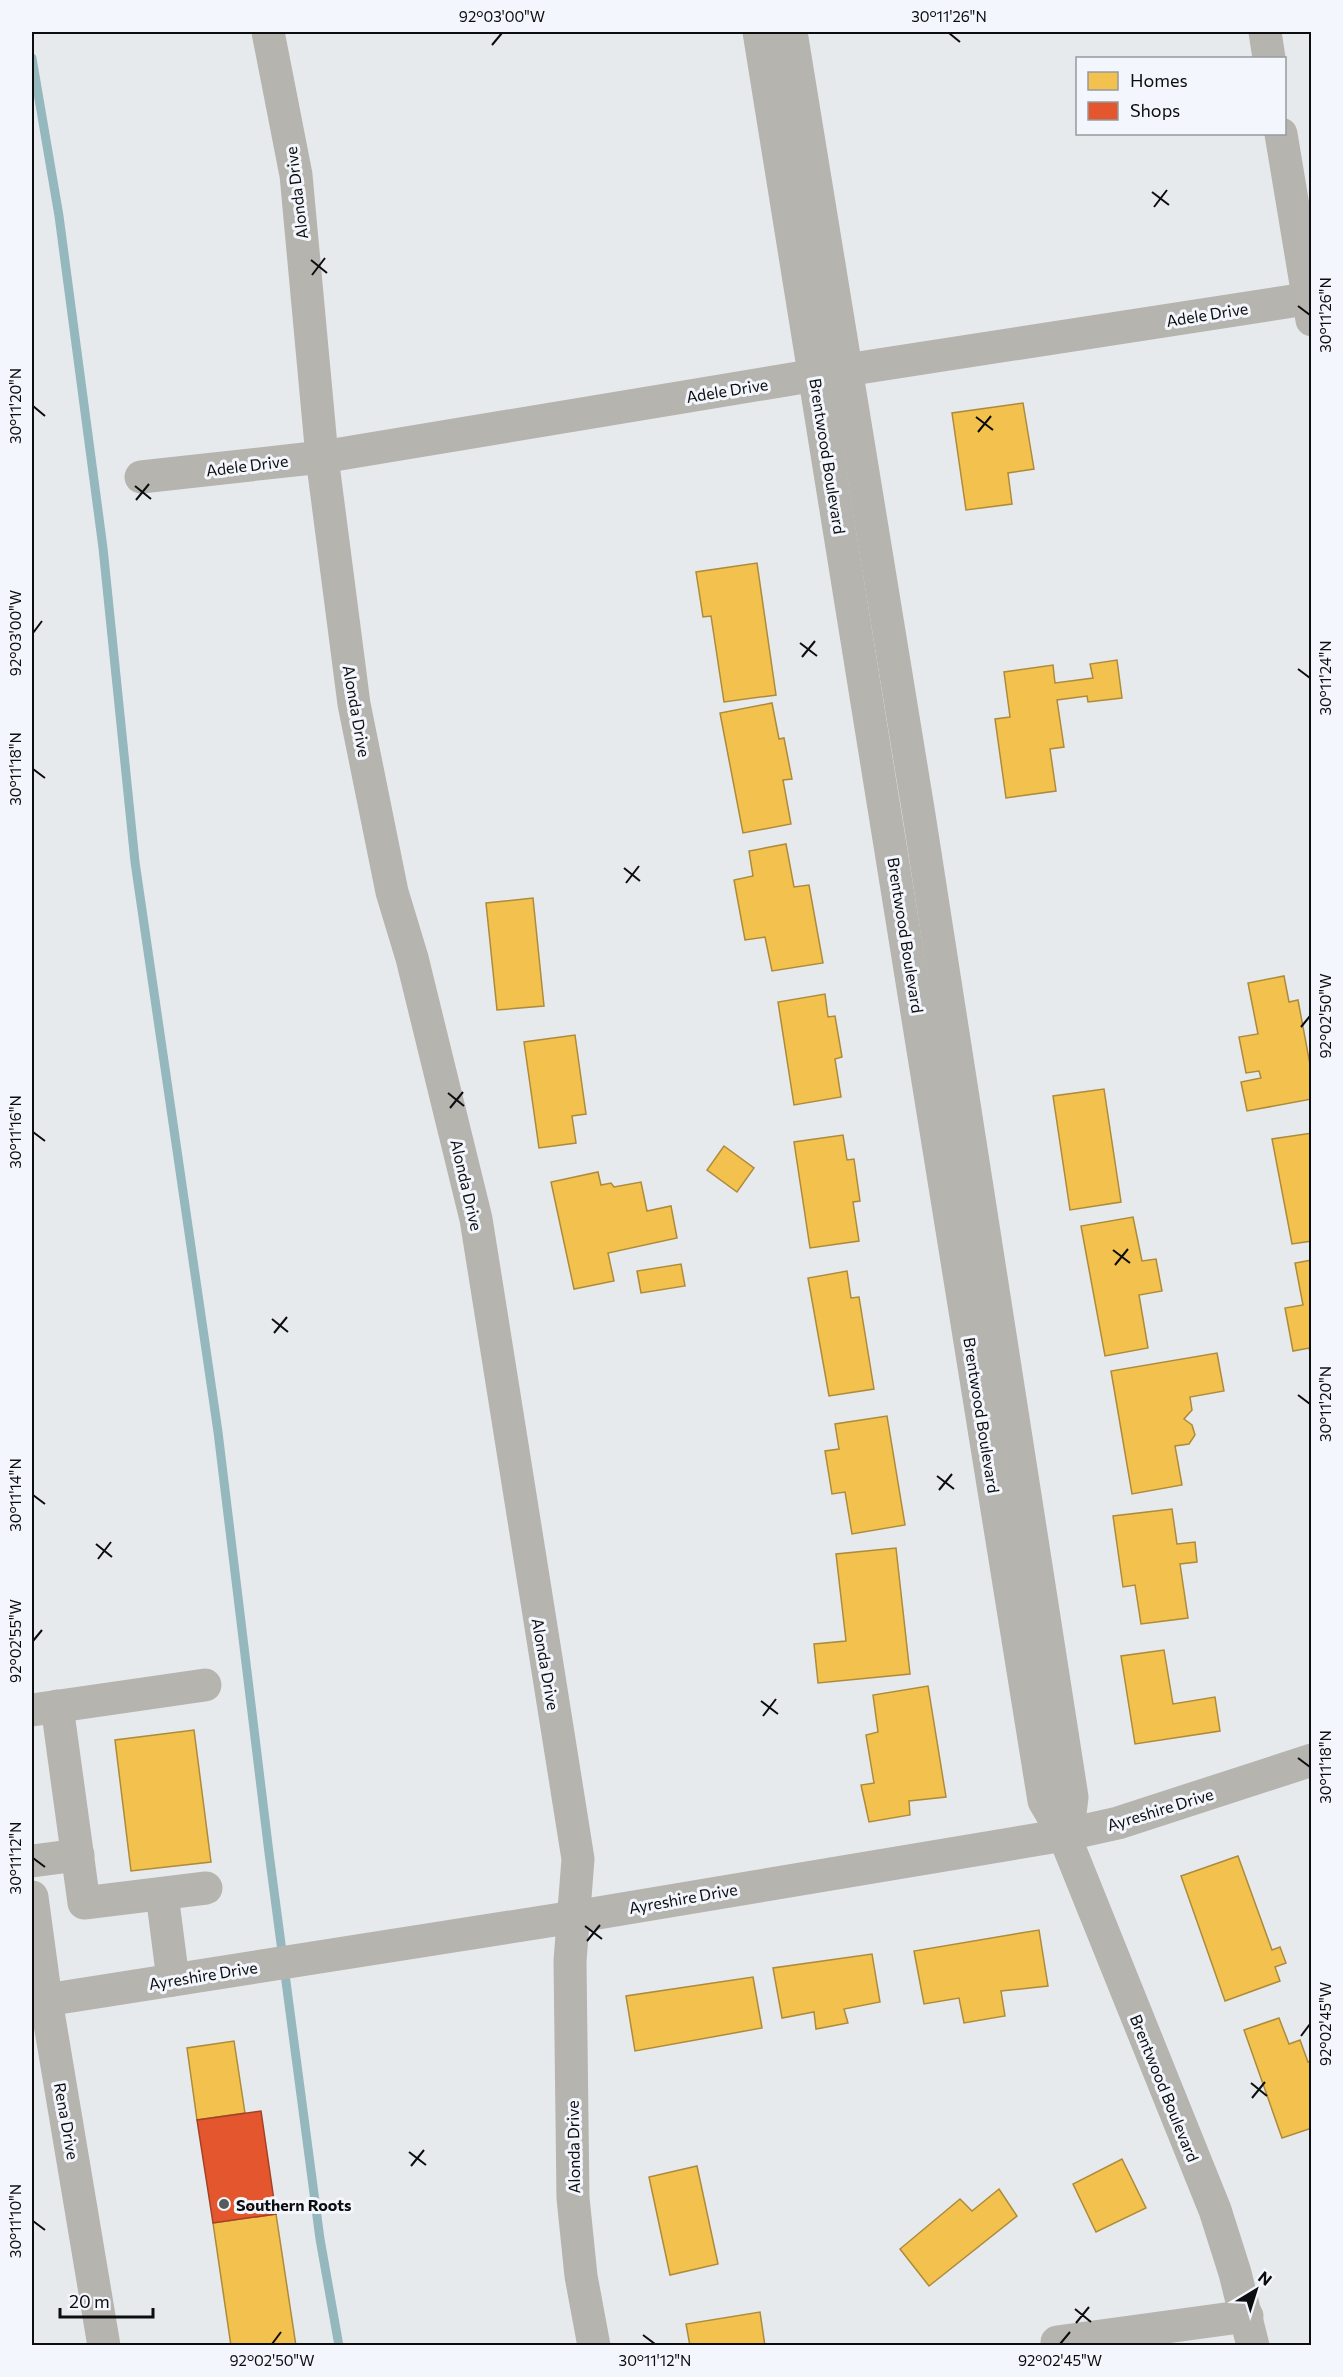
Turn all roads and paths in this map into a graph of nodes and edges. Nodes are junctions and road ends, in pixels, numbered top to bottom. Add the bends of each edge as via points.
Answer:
1 (268, 32) edge
2 (759, 32) edge
3 (791, 32) edge
4 (1265, 32) edge
5 (1269, 57) edge
6 (1281, 135) edge
7 (1310, 306) edge
8 (830, 373) junction
9 (322, 457) junction
10 (141, 477) dead end
11 (205, 1684) dead end
12 (44, 1708) edge
13 (1311, 1760) edge
14 (1064, 1834) junction
15 (78, 1855) junction
16 (32, 1861) edge
17 (206, 1888) dead end
18 (162, 1894) junction
19 (32, 1897) edge
20 (574, 1917) junction
21 (173, 1980) junction
22 (46, 2000) junction
23 (1250, 2331) edge
24 (1057, 2342) dead end
25 (104, 2346) edge
26 (594, 2346) edge

1 - 9 street, Alonda Drive via 296,175
2 - 8 street, Brentwood Boulevard
3 - 8 street, Brentwood Boulevard
4 - 5 street
6 - 7 street
7 - 8 street, Adele Drive
8 - 9 street, Adele Drive
8 - 14 street, Brentwood Boulevard via 1043,1793 1051,1817
9 - 10 street, Adele Drive
9 - 20 street, Alonda Drive via 363,751 392,892 412,958 476,1220 578,1858
11 - 12 street
12 - 15 street
13 - 14 street, Ayreshire Drive via 1118,1823
14 - 20 street, Ayreshire Drive
14 - 23 street, Brentwood Boulevard via 1215,2210
15 - 16 street
15 - 18 street via 84,1904
17 - 18 street
18 - 21 street
19 - 22 street, Rena Drive
20 - 21 street, Ayreshire Drive
20 - 26 street, Alonda Drive via 570,1961 573,2198 581,2276
21 - 22 street, Ayreshire Drive
22 - 25 street, Rena Drive
23 - 24 street

